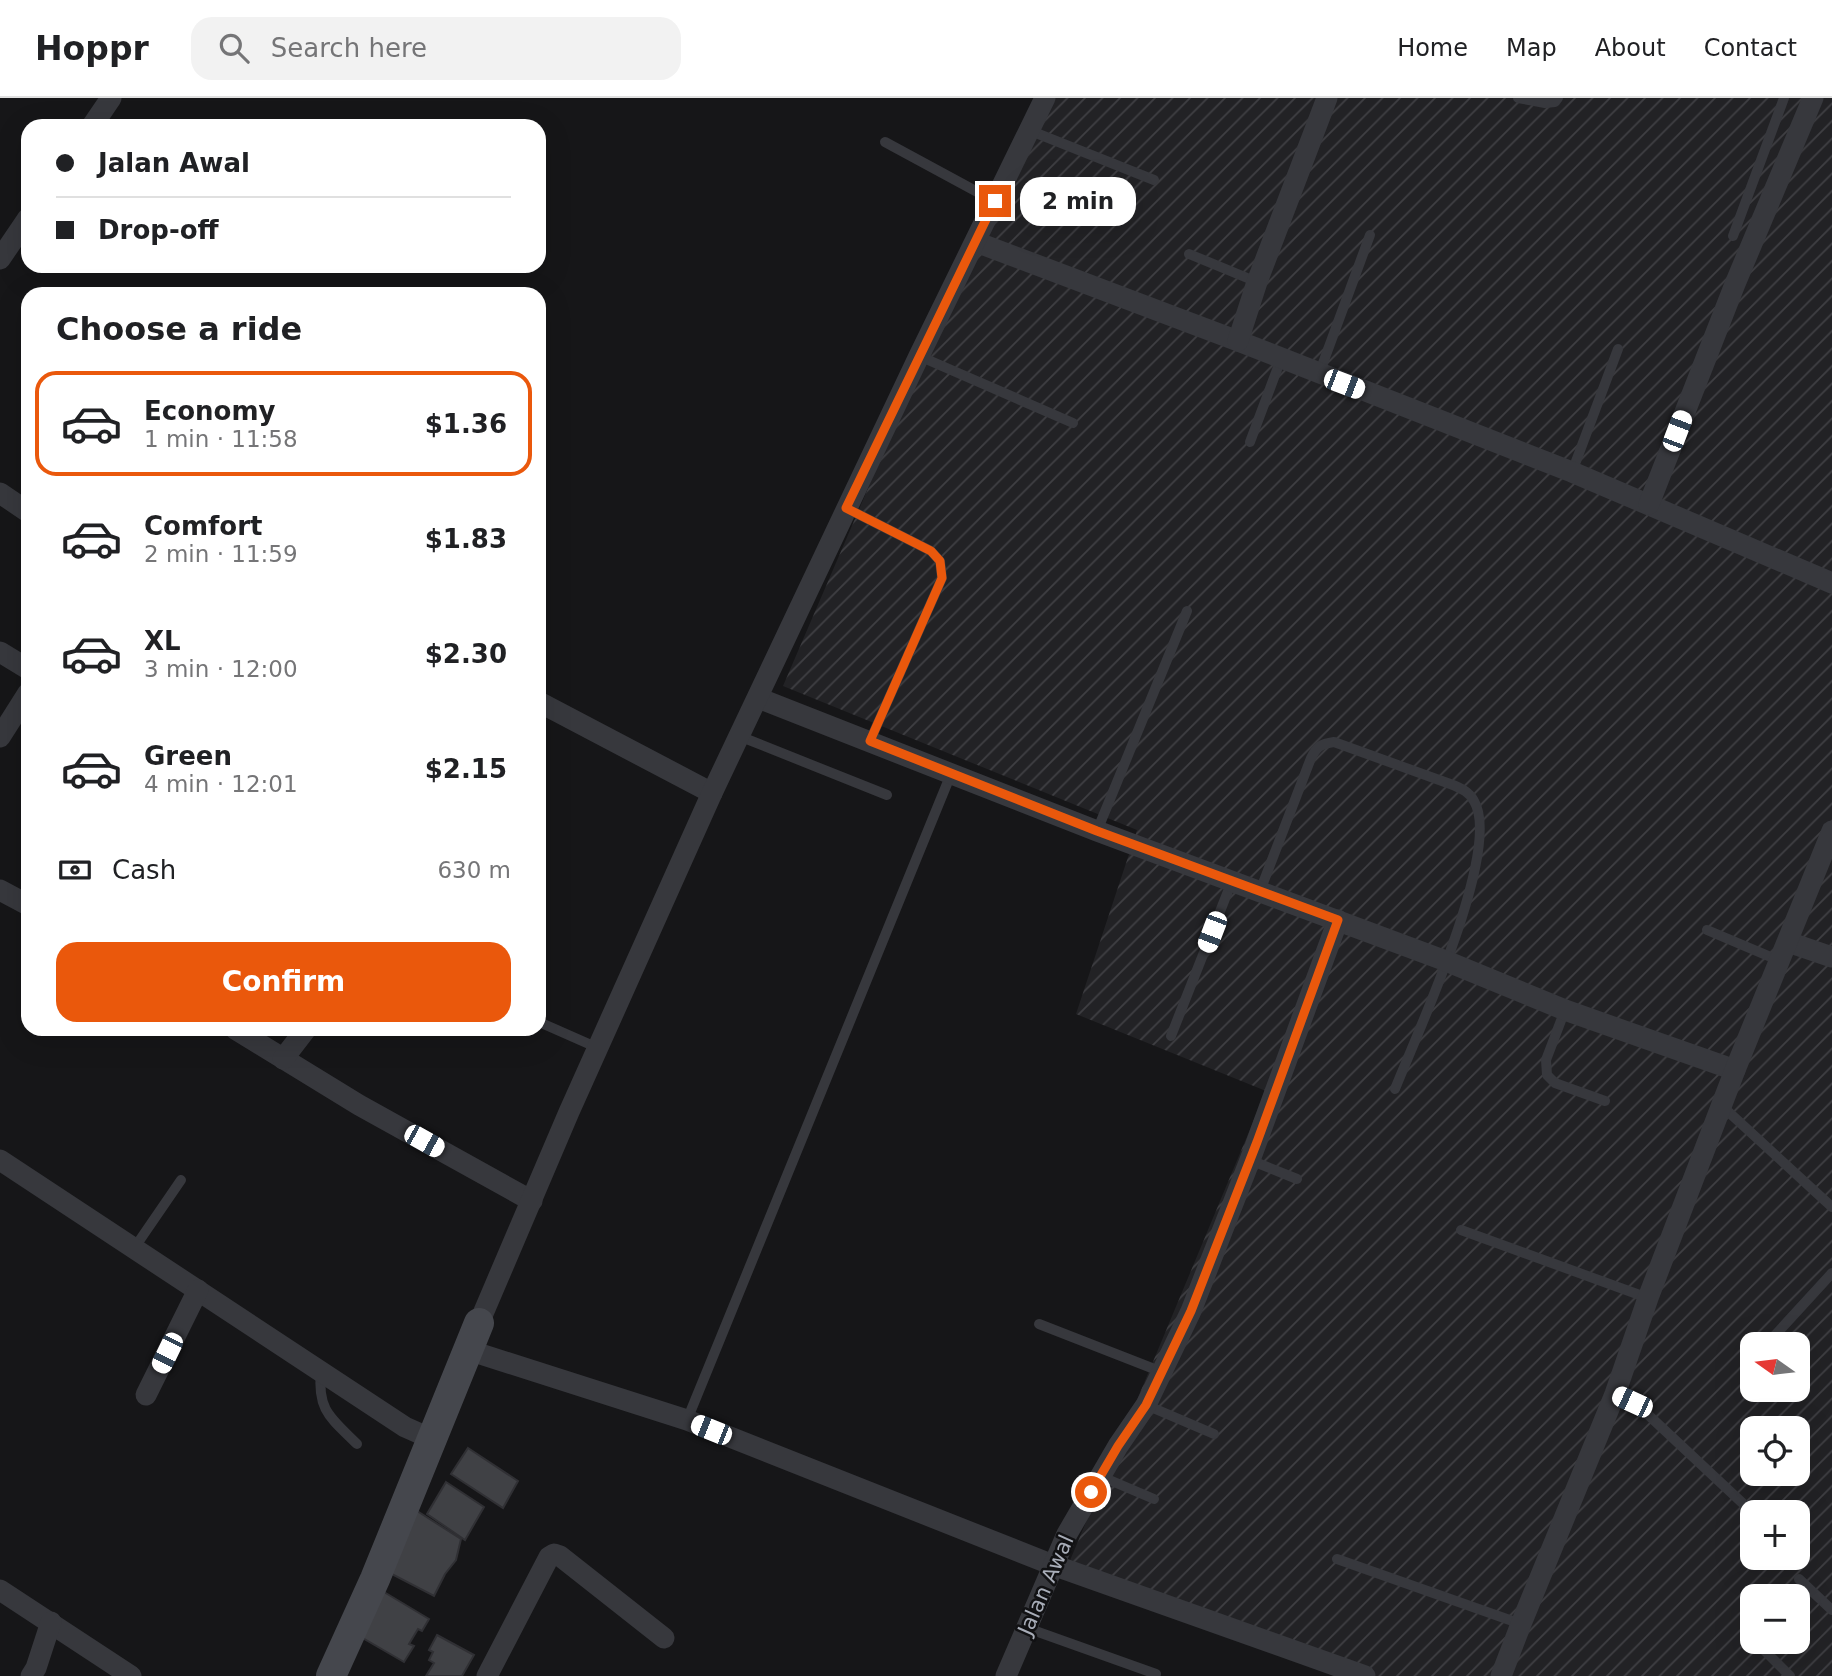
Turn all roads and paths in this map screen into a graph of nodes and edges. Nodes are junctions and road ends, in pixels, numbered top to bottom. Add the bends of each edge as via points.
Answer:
1 (111, 98) edge
2 (1045, 98) edge
3 (1327, 98) edge
4 (1518, 98) edge
5 (1558, 98) edge
6 (1784, 98) edge
7 (1813, 98) edge
8 (97, 119) edge
9 (1031, 131) junction
10 (885, 142) dead end
11 (1154, 180) dead end
12 (995, 201) junction
13 (21, 227) edge
14 (1370, 235) dead end
15 (1733, 236) dead end
16 (975, 242) junction
17 (2, 251) edge
18 (1189, 254) dead end
19 (1257, 282) junction
20 (1238, 341) junction
21 (1618, 349) dead end
22 (919, 356) junction
23 (1281, 359) junction
24 (1319, 374) junction
25 (1073, 423) dead end
26 (1250, 442) dead end
27 (1572, 472) junction
28 (0, 493) edge
29 (1649, 504) junction
30 (21, 507) edge
31 (846, 508) junction
32 (1832, 583) edge
33 (1187, 611) dead end
34 (0, 652) edge
35 (21, 665) edge
36 (758, 698) junction
37 (21, 704) edge
38 (546, 706) edge
39 (739, 736) junction
40 (0, 737) edge
41 (870, 741) junction
42 (951, 774) junction
43 (712, 793) junction
44 (887, 795) dead end
45 (1097, 831) junction
46 (1832, 831) edge
47 (1232, 881) junction
48 (0, 890) edge
49 (1261, 891) junction
50 (21, 901) edge
51 (1338, 920) junction
52 (1707, 930) dead end
53 (1784, 951) junction
54 (1832, 957) edge
55 (1446, 961) junction
56 (1565, 1010) junction
57 (546, 1025) edge
58 (1171, 1035) dead end
59 (246, 1036) edge
60 (301, 1036) edge
61 (598, 1048) junction
62 (283, 1059) junction
63 (1735, 1070) junction
64 (1395, 1089) dead end
65 (1605, 1101) dead end
66 (1722, 1106) junction
67 (0, 1160) edge
68 (1250, 1160) junction
69 (1297, 1179) dead end
70 (181, 1180) dead end
71 (532, 1201) junction
72 (1832, 1207) edge
73 (1461, 1230) dead end
74 (135, 1247) junction
75 (1832, 1273) edge
76 (198, 1290) junction
77 (1648, 1298) junction
78 (1039, 1324) dead end
79 (1778, 1332) edge
80 (474, 1335) junction
81 (321, 1371) junction
82 (1162, 1372) junction
83 (1615, 1394) junction
84 (146, 1395) dead end
85 (1146, 1405) junction
86 (689, 1416) junction
87 (418, 1432) junction
88 (1214, 1434) dead end
89 (357, 1444) dead end
90 (1100, 1476) junction
91 (1154, 1499) dead end
92 (1740, 1502) edge
93 (1337, 1559) dead end
94 (1053, 1565) junction
95 (1799, 1579) dead end
96 (0, 1590) edge
97 (1832, 1610) edge
98 (51, 1622) junction
99 (1521, 1623) junction
100 (1027, 1628) junction
101 (664, 1638) dead end
102 (1769, 1654) edge
103 (1156, 1674) dead end
104 (31, 1676) edge
105 (131, 1676) edge
106 (331, 1676) edge
107 (487, 1676) edge
108 (1006, 1676) edge
109 (1365, 1676) edge
110 (1501, 1676) edge
111 (1790, 1676) edge

1 - 8 street
2 - 9 street
3 - 19 street
4 - 5 lane via 1545,103
6 - 15 lane
7 - 29 street
9 - 11 lane
9 - 12 street
10 - 12 lane
12 - 16 street
13 - 17 street
14 - 24 lane
16 - 20 street
16 - 22 street
18 - 19 lane
19 - 20 street
20 - 23 street
21 - 27 lane
22 - 25 lane
22 - 31 street
23 - 24 street
23 - 26 lane
24 - 27 street
27 - 29 street
28 - 30 street
29 - 32 street
31 - 36 street
31 - 41 lane via 931,551 940,561 942,578
33 - 45 lane
34 - 35 street
36 - 39 street
36 - 41 street
37 - 40 street
38 - 43 street
39 - 43 street
39 - 44 lane
41 - 42 street
42 - 45 street
42 - 86 lane
43 - 61 street
45 - 47 street
46 - 53 street
47 - 49 street
47 - 58 lane
48 - 50 street
49 - 51 street
49 - 55 lane via 1311,758 1322,744 1334,742 1453,785 1466,790 1476,802 1480,832 1466,904
51 - 55 street
51 - 68 street, Jalan Awal
52 - 53 lane
53 - 54 street
53 - 63 street
55 - 56 street
55 - 64 lane
56 - 63 street
56 - 65 lane via 1546,1060 1547,1075 1555,1083
57 - 61 lane
59 - 62 street
60 - 62 street
61 - 71 street
62 - 71 street
63 - 66 street
66 - 72 lane
66 - 77 street
67 - 74 street
68 - 69 lane
68 - 82 street, Jalan Awal
70 - 74 lane
71 - 80 street
73 - 77 lane
74 - 76 street
75 - 79 lane
76 - 81 street
76 - 84 street
77 - 83 street
78 - 82 lane
80 - 86 street
80 - 87 street
81 - 87 street
81 - 89 lane via 323,1407
82 - 85 street, Jalan Awal
83 - 92 lane via 1643,1410
83 - 99 street
85 - 88 lane
85 - 90 street, Jalan Awal
86 - 94 street
87 - 106 street via 375,1578
90 - 91 lane
90 - 94 street, Jalan Awal
93 - 99 lane
94 - 100 street, Jalan Awal
94 - 109 street
95 - 97 lane
96 - 98 street
98 - 104 street
98 - 105 street
99 - 110 street
100 - 103 lane
100 - 108 street, Jalan Awal
101 - 107 street via 554,1555
102 - 111 lane

